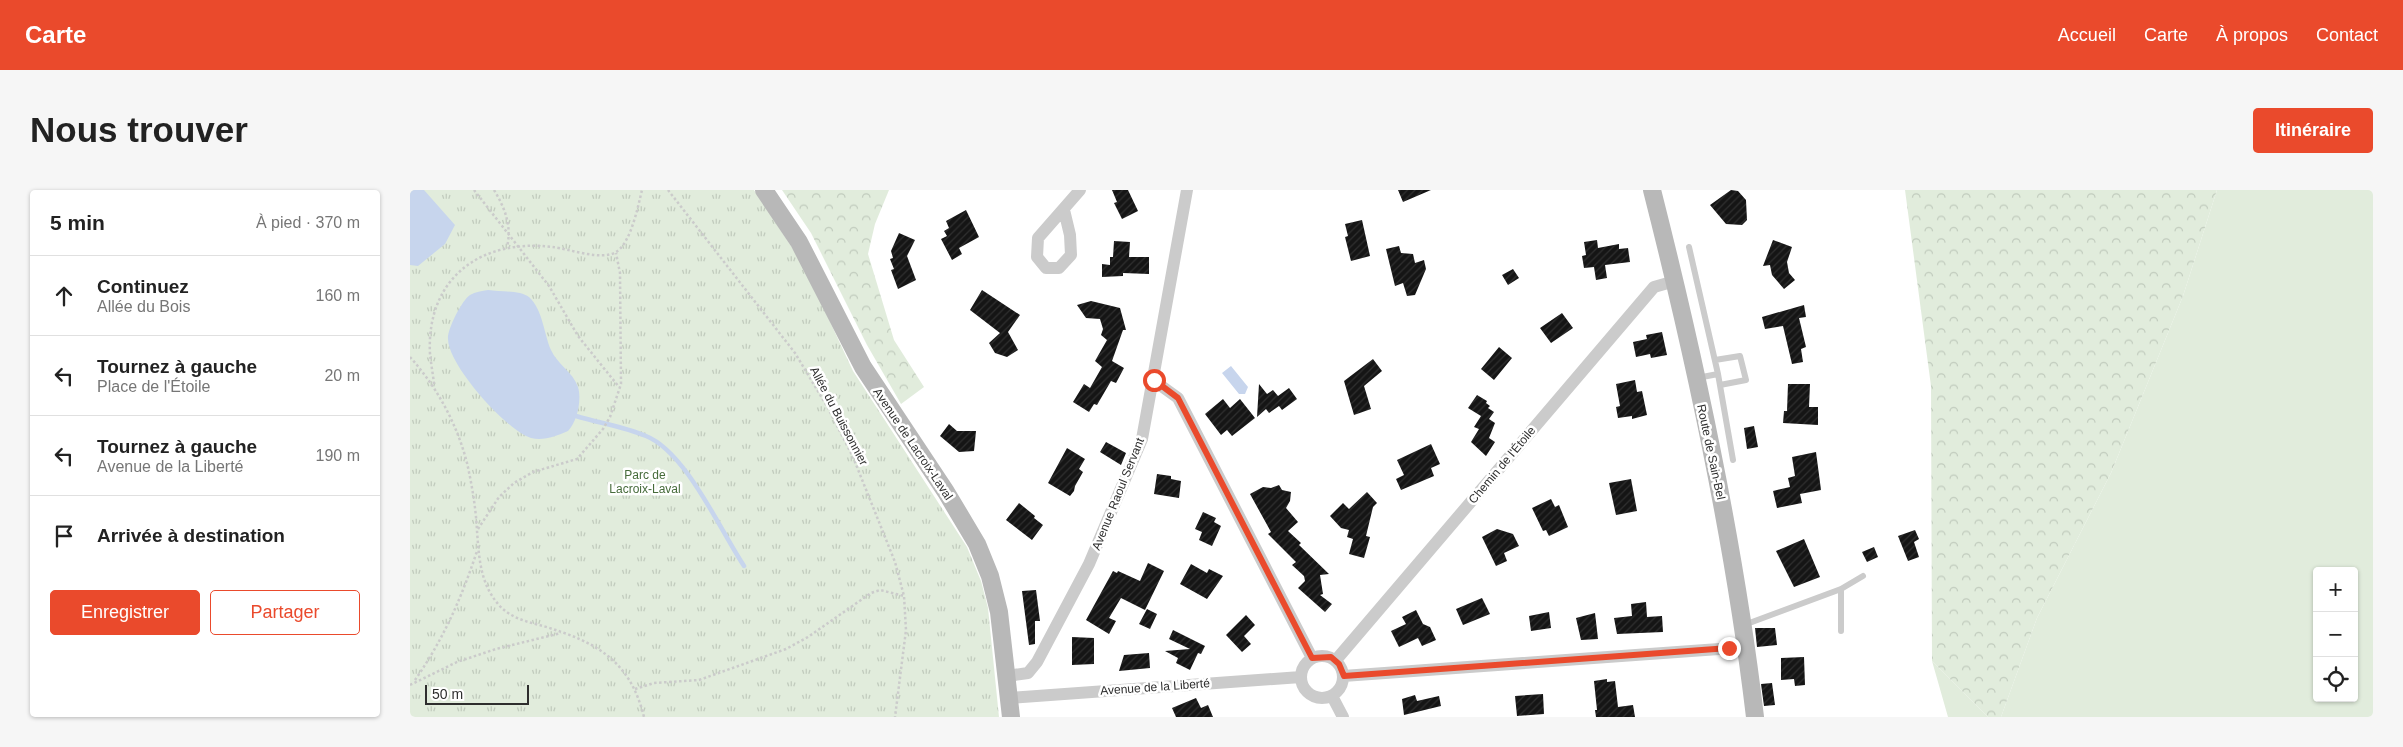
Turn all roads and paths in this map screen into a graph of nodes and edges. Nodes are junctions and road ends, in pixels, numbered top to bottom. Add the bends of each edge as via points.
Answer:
1 (474, 190) edge
2 (494, 190) edge
3 (642, 190) edge
4 (668, 190) edge
5 (764, 190) edge
6 (1080, 190) edge
7 (1187, 190) edge
8 (1652, 190) edge
9 (1064, 210) dead end
10 (510, 236) junction
11 (518, 246) junction
12 (1689, 247) dead end
13 (508, 248) junction
14 (616, 252) junction
15 (1675, 281) junction
16 (410, 357) edge
17 (1715, 360) junction
18 (1718, 374) junction
19 (1696, 378) junction
20 (1154, 380) junction
21 (1720, 385) junction
22 (434, 386) junction
23 (620, 388) junction
24 (1733, 460) dead end
25 (477, 531) junction
26 (477, 550) junction
27 (1863, 576) dead end
28 (1841, 589) junction
29 (904, 596) junction
30 (1743, 625) junction
31 (1841, 631) dead end
32 (563, 632) junction
33 (1747, 647) junction
34 (1312, 658) junction
35 (1336, 660) junction
36 (1007, 676) junction
37 (1344, 676) junction
38 (1301, 677) junction
39 (414, 682) junction
40 (410, 685) edge
41 (635, 689) junction
42 (1332, 696) junction
43 (1009, 698) junction
44 (644, 717) edge
45 (895, 717) edge
46 (1011, 717) edge
47 (1343, 717) edge
48 (1755, 717) edge

1 - 10 path
2 - 10 path via 505,209
3 - 14 path via 634,223
4 - 29 path, Allée du Buissonnier via 795,352 828,408 853,457 895,562
5 - 36 street, Avenue de Lacroix-Laval via 799,242 863,367 977,544 990,576 999,612
6 - 9 street
7 - 20 street, Avenue Raoul Servant
8 - 15 street, Route de Sain-Bel
10 - 11 path
10 - 13 path
11 - 13 path
11 - 14 path via 554,247 602,256
11 - 23 path via 549,286 578,336
12 - 17 lane
13 - 22 path via 487,254 465,266 446,285 432,332 430,352
14 - 23 path via 620,274
15 - 19 street, Route de Sain-Bel
15 - 35 street, Chemin de l'Étoile via 1654,287
16 - 22 path
17 - 18 lane
17 - 21 lane via 1740,356 1746,380
18 - 19 lane
18 - 21 lane
19 - 30 street, Route de Sain-Bel
20 - 34 street via 1178,398
20 - 36 street, Avenue Raoul Servant via 1142,439 1089,564 1037,662 1028,673
21 - 24 lane
22 - 25 path via 467,462
23 - 25 path via 603,429 577,458 533,472 514,484 499,497
25 - 26 path
26 - 32 path via 488,591 500,607 517,618
26 - 39 path via 447,629
27 - 28 lane
28 - 30 lane
28 - 31 lane
29 - 41 path via 880,590 871,593 808,637 786,648 699,680 654,683
29 - 45 path, Allée du Buissonnier via 906,630
30 - 33 street, Route de Sain-Bel
32 - 39 path via 496,648
32 - 41 path via 592,645 613,660
33 - 37 street
33 - 48 street, Route de Sain-Bel
34 - 35 street via 1324,656
34 - 38 street via 1304,666
35 - 37 street
36 - 43 street, Avenue de Lacroix-Laval
37 - 42 street via 1341,687
38 - 42 street via 1302,684 1311,695 1318,698
38 - 43 street, Avenue de la Liberté
39 - 40 path
41 - 44 path
42 - 47 street
43 - 46 street, Avenue de Lacroix-Laval

